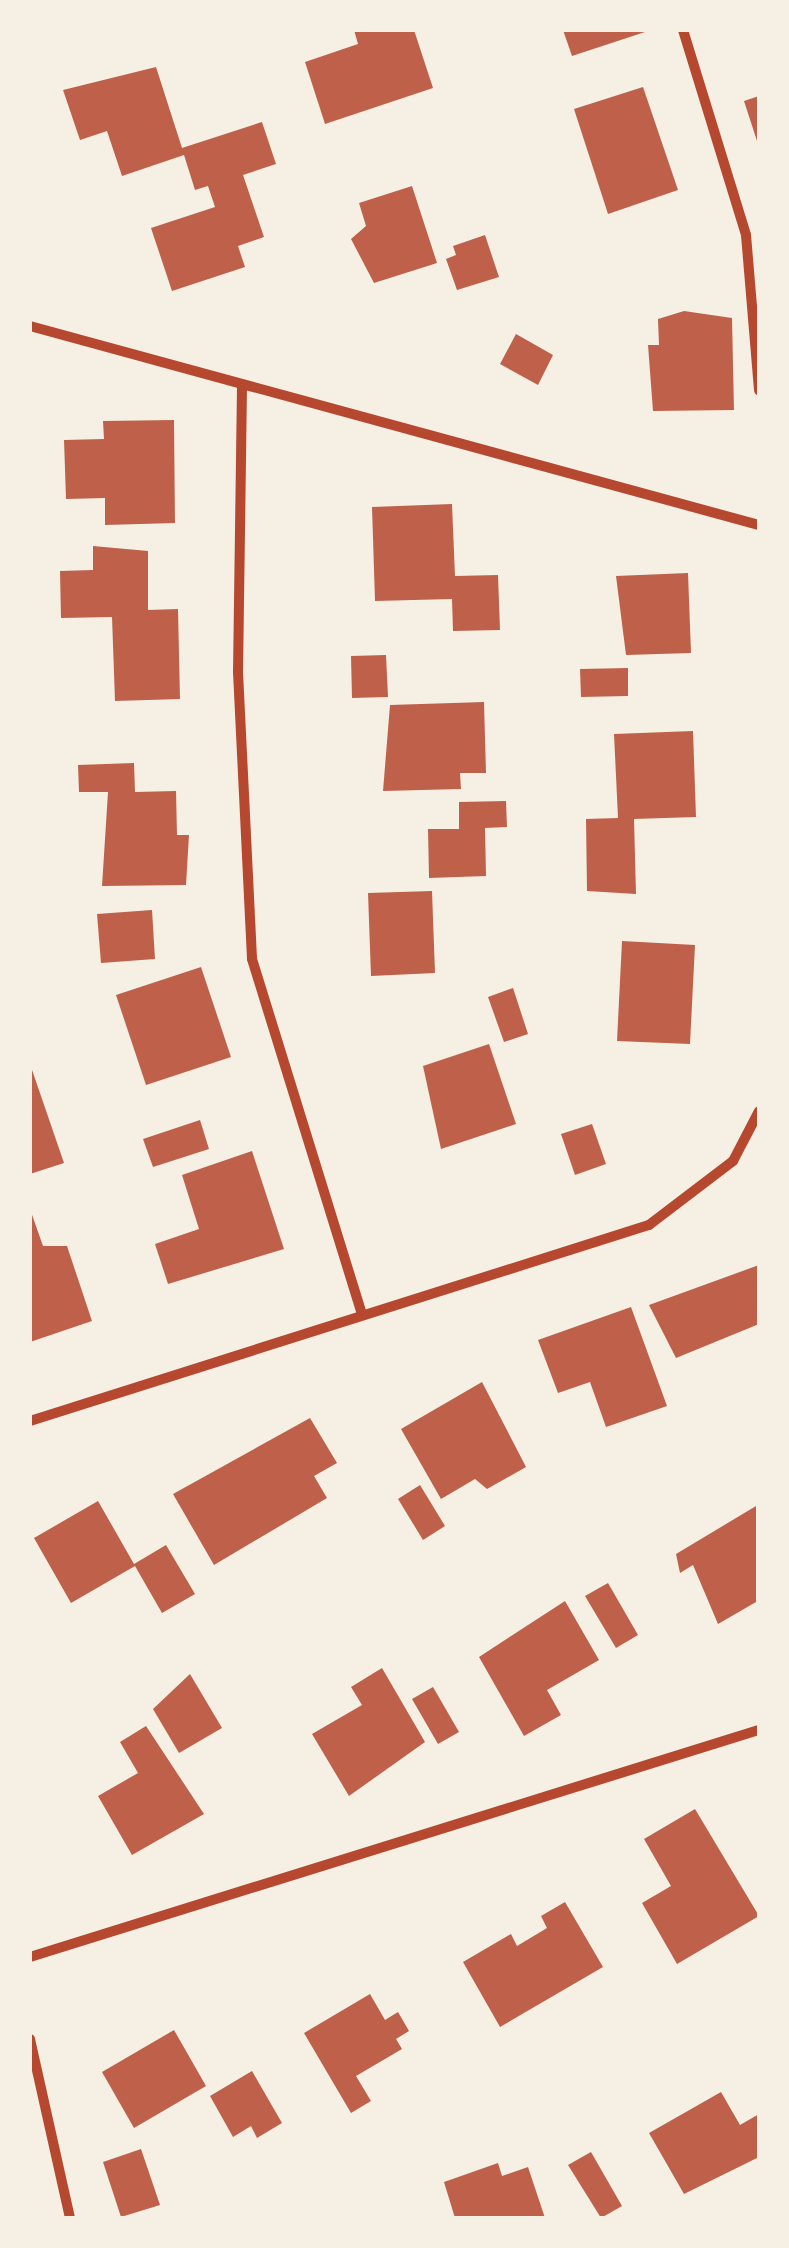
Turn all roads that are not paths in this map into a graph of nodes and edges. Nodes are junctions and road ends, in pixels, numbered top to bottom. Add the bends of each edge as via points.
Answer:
1 (683, 30) edge
2 (30, 326) edge
3 (242, 387) junction
4 (759, 390) edge
5 (759, 525) edge
6 (759, 1111) edge
7 (360, 1312) junction
8 (30, 1421) edge
9 (759, 1730) edge
10 (30, 1957) edge
11 (30, 2038) edge
12 (70, 2218) edge

1 - 4 street via 746,235
2 - 3 street
3 - 5 street
3 - 7 street via 238,672 252,958
6 - 7 street via 733,1161 649,1225
7 - 8 street
9 - 10 street
11 - 12 street

